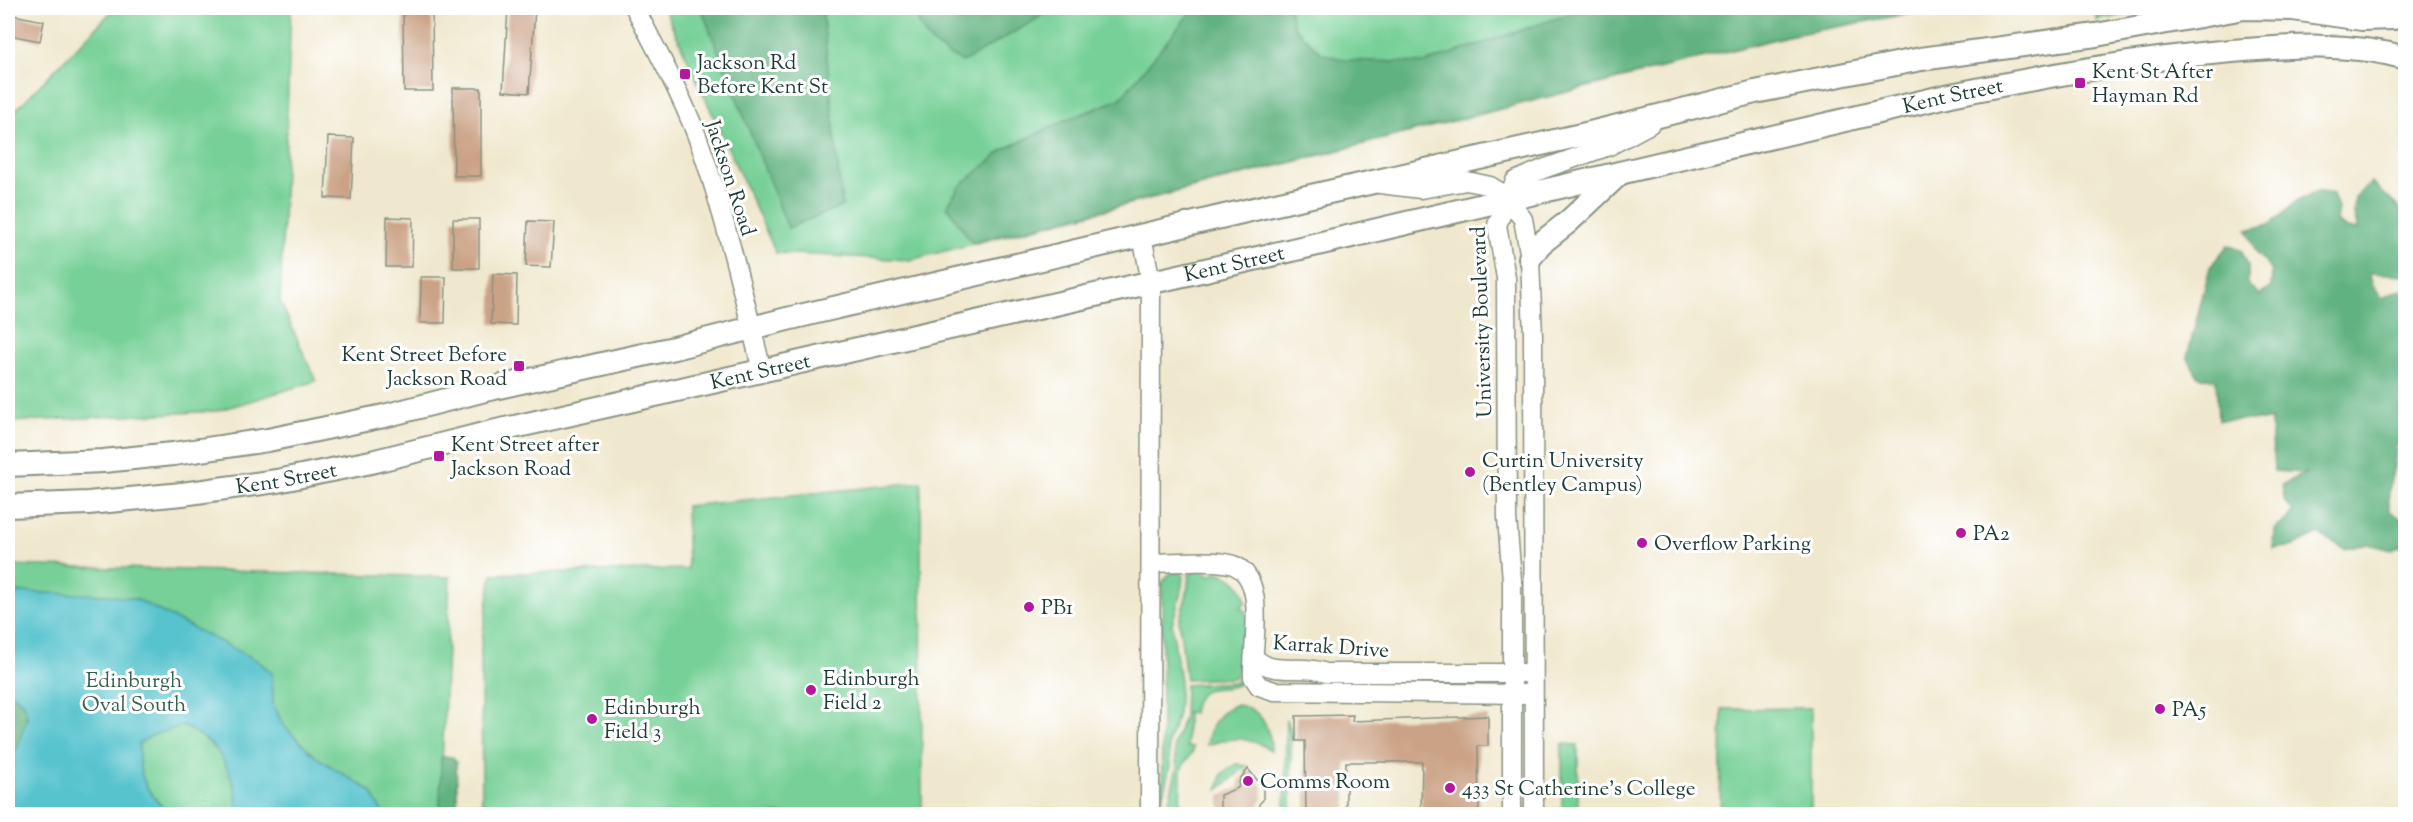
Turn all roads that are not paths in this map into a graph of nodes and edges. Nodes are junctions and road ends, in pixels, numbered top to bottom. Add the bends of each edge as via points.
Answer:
1 (635, 8) edge
2 (2406, 14) edge
3 (2406, 58) edge
4 (1670, 113) junction
5 (1622, 172) junction
6 (1372, 183) junction
7 (1507, 198) junction
8 (1142, 236) junction
9 (1530, 258) junction
10 (1151, 282) junction
11 (752, 329) junction
12 (762, 371) junction
13 (8, 465) edge
14 (8, 506) edge
15 (1151, 563) junction
16 (1255, 658) junction
17 (1512, 673) junction
18 (1534, 673) junction
19 (1512, 693) junction
20 (1534, 694) junction
21 (1150, 811) dead end
22 (1512, 814) edge
23 (1534, 814) edge

1 - 11 street, Jackson Road via 701,147
2 - 4 main road, Kent Street via 2362,19 2270,8 2218,12 2096,35 1921,59
3 - 5 main road, Kent Street via 2326,47 2176,56 1952,95
4 - 6 main road, Kent Street
4 - 7 street, Kent Street via 1608,146 1515,182
5 - 7 main road, Kent Street
5 - 9 main road via 1540,243
6 - 7 street, Kent Street via 1421,189 1467,181 1490,186
6 - 8 main road, Kent Street
7 - 9 street, University Boulevard via 1523,219
7 - 10 main road, Kent Street
7 - 17 street, University Boulevard via 1497,225 1506,278
8 - 10 street
8 - 11 main road, Kent Street
9 - 18 street, University Boulevard
10 - 12 main road, Kent Street
10 - 15 street
11 - 12 street, Jackson Road
11 - 13 main road, Kent Street via 268,440 114,459
12 - 14 main road, Kent Street via 277,481 147,497
15 - 16 street via 1226,563 1243,571 1254,591
15 - 21 street
16 - 17 street, Karrak Drive via 1269,668 1315,669 1326,673
16 - 19 street, Karrak Drive via 1253,677 1259,686 1274,691
17 - 18 street, Karrak Drive
17 - 19 street, University Boulevard
18 - 20 street, University Boulevard
19 - 20 street
19 - 22 street, University Boulevard
20 - 23 street, University Boulevard

